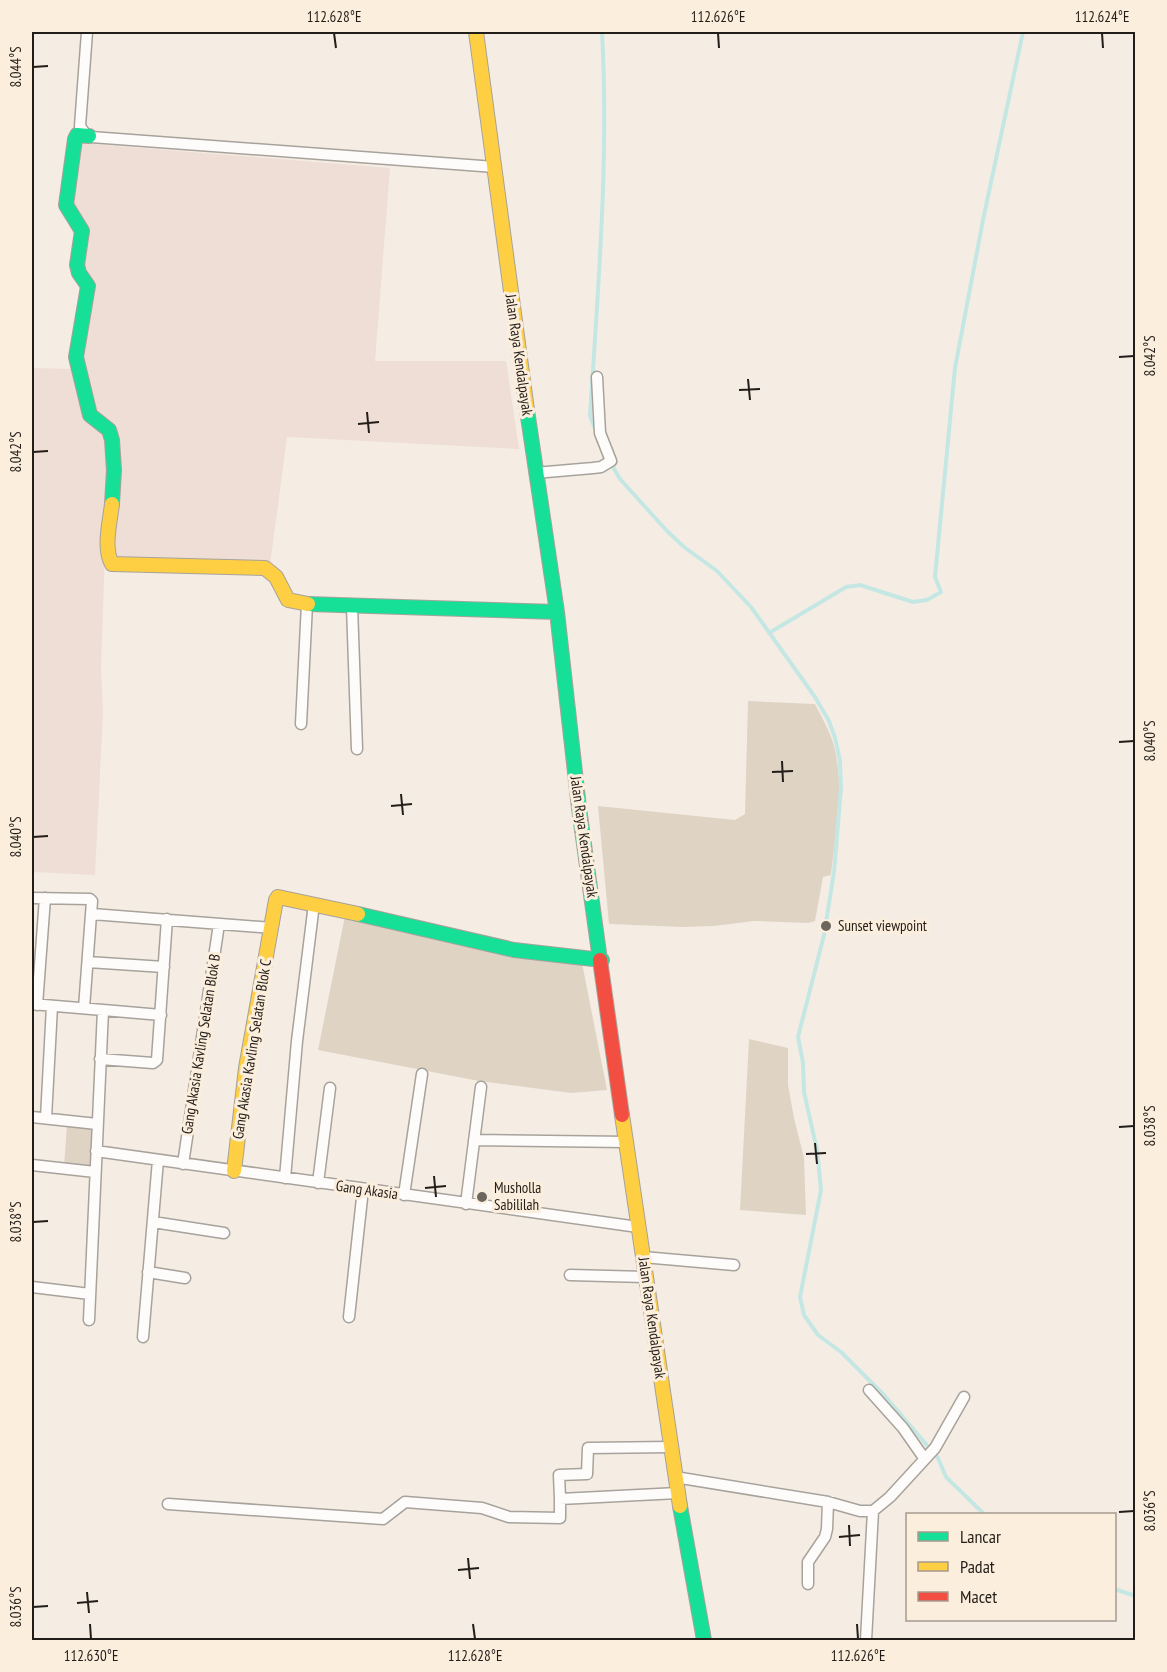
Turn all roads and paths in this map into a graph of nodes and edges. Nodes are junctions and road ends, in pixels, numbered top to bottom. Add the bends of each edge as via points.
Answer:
1 (87, 32) edge
2 (476, 32) edge
3 (89, 136) junction
4 (495, 167) junction
5 (597, 377) dead end
6 (535, 473) junction
7 (308, 604) junction
8 (352, 606) junction
9 (557, 612) junction
10 (302, 724) dead end
11 (357, 749) dead end
12 (32, 897) edge
13 (45, 898) junction
14 (314, 904) junction
15 (92, 914) junction
16 (167, 919) junction
17 (219, 924) junction
18 (272, 928) junction
19 (602, 960) junction
20 (88, 962) junction
21 (164, 967) junction
22 (34, 1005) edge
23 (52, 1006) junction
24 (84, 1008) junction
25 (103, 1010) junction
26 (161, 1015) junction
27 (100, 1059) junction
28 (422, 1074) dead end
29 (481, 1087) dead end
30 (330, 1089) dead end
31 (32, 1117) edge
32 (46, 1118) junction
33 (97, 1124) junction
34 (474, 1140) junction
35 (627, 1142) junction
36 (96, 1151) junction
37 (158, 1160) junction
38 (183, 1164) junction
39 (32, 1165) edge
40 (234, 1171) junction
41 (95, 1172) junction
42 (285, 1178) junction
43 (318, 1183) junction
44 (363, 1189) junction
45 (405, 1195) junction
46 (466, 1204) junction
47 (153, 1222) junction
48 (638, 1227) junction
49 (224, 1233) dead end
50 (643, 1257) junction
51 (734, 1264) dead end
52 (148, 1272) junction
53 (570, 1275) dead end
54 (645, 1277) junction
55 (185, 1278) dead end
56 (32, 1287) edge
57 (90, 1294) junction
58 (350, 1317) dead end
59 (89, 1320) dead end
60 (143, 1337) dead end
61 (869, 1390) dead end
62 (964, 1397) dead end
63 (671, 1447) junction
64 (925, 1457) junction
65 (675, 1477) junction
66 (678, 1492) junction
67 (560, 1499) junction
68 (828, 1502) junction
69 (168, 1504) dead end
70 (873, 1511) junction
71 (808, 1584) dead end
72 (704, 1641) edge
73 (866, 1641) edge

1 - 3 street via 80,126
2 - 4 main road, Jalan Raya Kendalpayak
3 - 4 street
3 - 7 main road via 77,135 75,139 66,205 82,231 77,265 88,286 76,357 90,415 105,427 113,441 108,557 112,564 265,568 276,574 288,600
4 - 6 main road, Jalan Raya Kendalpayak
5 - 6 street via 600,433 609,463
6 - 9 main road, Jalan Raya Kendalpayak
7 - 8 main road
7 - 10 street
8 - 9 main road
8 - 11 street
9 - 19 main road, Jalan Raya Kendalpayak via 576,786
12 - 13 street
13 - 15 street via 90,899
13 - 22 street
14 - 18 main road, Gang Akasia Kavling Selatan Blok C via 278,897
14 - 19 main road via 514,950
14 - 42 street
15 - 16 street
15 - 20 street
16 - 17 street
16 - 21 street
17 - 18 street
17 - 38 street, Gang Akasia Kavling Selatan Blok B
18 - 40 main road, Gang Akasia Kavling Selatan Blok C via 246,1068
19 - 35 main road, Jalan Raya Kendalpayak
20 - 21 street
20 - 24 street
21 - 26 street
22 - 23 street
23 - 24 street
23 - 32 street
24 - 25 street
25 - 26 street
25 - 27 street
26 - 27 street via 156,1062
27 - 33 street
28 - 45 street
29 - 34 street
30 - 43 street
31 - 32 street
32 - 33 street
33 - 36 street
34 - 35 street
34 - 46 street
35 - 48 main road, Jalan Raya Kendalpayak
36 - 37 street, Gang Akasia
36 - 41 street
37 - 38 street, Gang Akasia
37 - 47 street
38 - 40 street, Gang Akasia
39 - 41 street
40 - 42 street, Gang Akasia
41 - 57 street
42 - 43 street, Gang Akasia
43 - 44 street, Gang Akasia
44 - 45 street, Gang Akasia
44 - 58 street
45 - 46 street, Gang Akasia
46 - 48 street, Gang Akasia
47 - 49 street
47 - 52 street
48 - 50 main road, Jalan Raya Kendalpayak
50 - 51 street
50 - 54 main road, Jalan Raya Kendalpayak
52 - 55 street
52 - 60 street
53 - 54 street
54 - 63 main road, Jalan Raya Kendalpayak
56 - 57 street
57 - 59 street
61 - 64 street
62 - 64 street via 935,1448
63 - 65 main road, Jalan Raya Kendalpayak
63 - 67 street via 588,1448 586,1474 559,1475
64 - 70 street
65 - 66 main road, Jalan Raya Kendalpayak
65 - 68 street
66 - 67 street
66 - 72 main road, Jalan Raya Kendalpayak
67 - 69 street via 560,1518 509,1517 482,1508 405,1502 383,1519
68 - 70 street
68 - 71 street via 827,1529 808,1562
70 - 73 street

